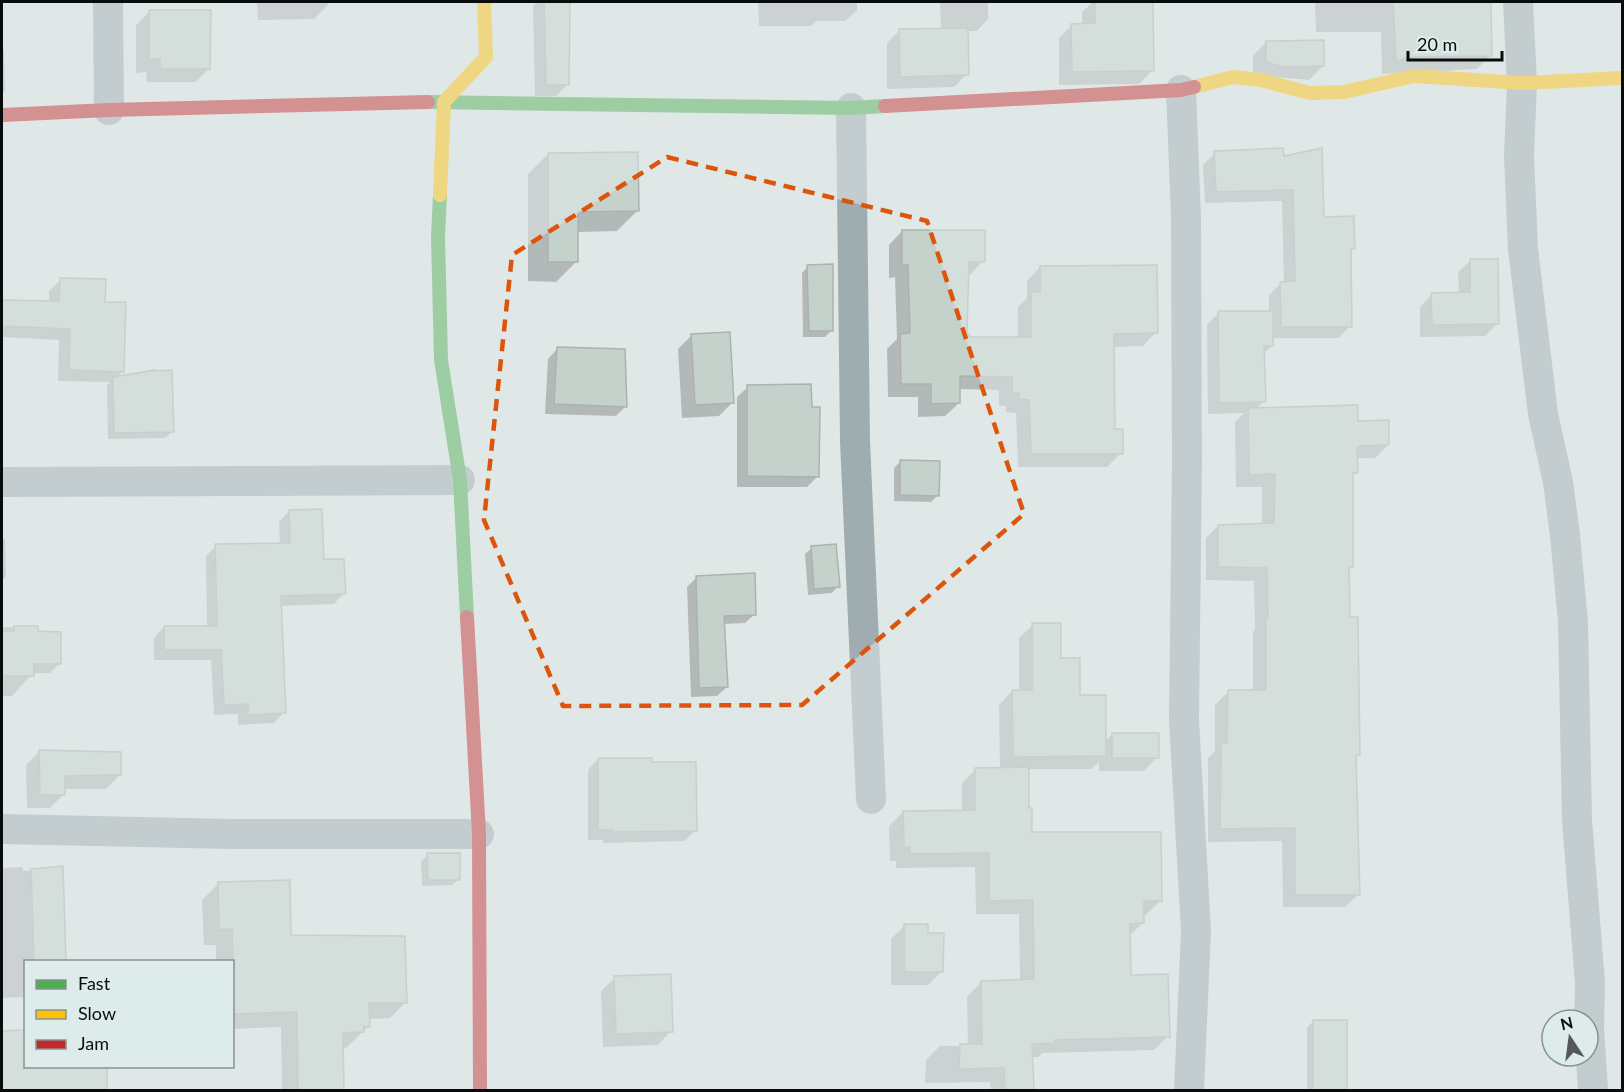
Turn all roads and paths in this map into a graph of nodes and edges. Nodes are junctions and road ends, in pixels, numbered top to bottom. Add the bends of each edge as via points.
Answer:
1 (108, 2) edge
2 (484, 2) edge
3 (1518, 2) edge
4 (1623, 78) edge
5 (1522, 83) junction
6 (1181, 90) junction
7 (444, 102) junction
8 (851, 108) junction
9 (109, 110) junction
10 (2, 115) edge
11 (460, 480) junction
12 (2, 482) edge
13 (871, 799) dead end
14 (2, 829) edge
15 (479, 834) junction
16 (480, 1090) edge
17 (1189, 1090) edge
18 (1593, 1090) edge

1 - 9 street
2 - 7 street via 486,57
3 - 5 street
4 - 5 street
5 - 6 street via 1414,76 1344,92 1310,93 1233,77
5 - 18 street via 1519,156 1523,249 1543,414 1558,482 1573,622 1577,820 1590,983
6 - 8 street
6 - 17 street via 1186,240 1184,720 1196,931
7 - 8 street
7 - 9 street
7 - 11 street via 438,237 441,360
8 - 13 street via 855,441
9 - 10 street
11 - 12 street
11 - 15 street
14 - 15 street
15 - 16 street

